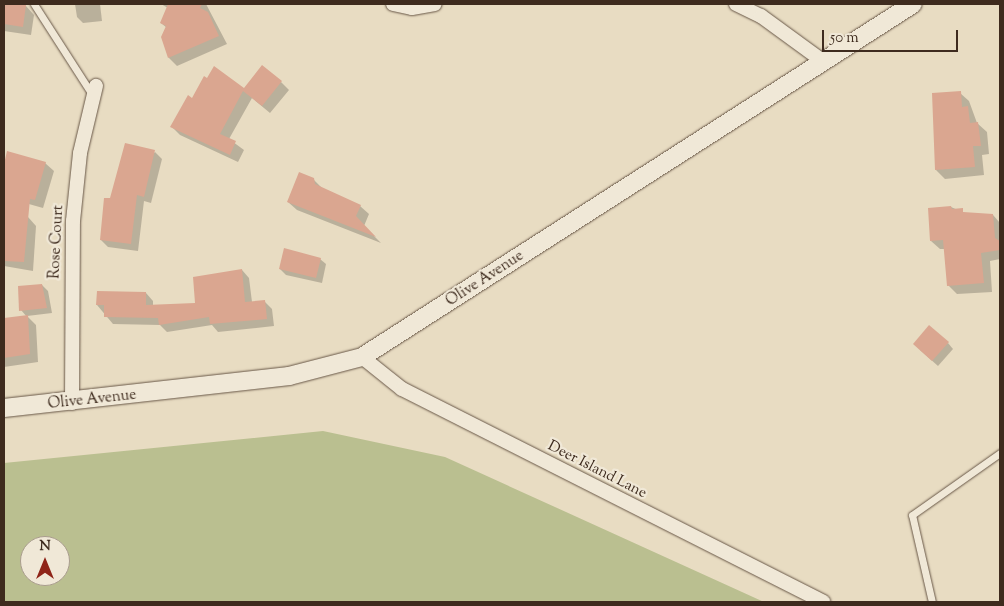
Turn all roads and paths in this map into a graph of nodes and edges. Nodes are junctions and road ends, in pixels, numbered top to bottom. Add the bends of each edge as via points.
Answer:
1 (34, 4) edge
2 (393, 4) edge
3 (434, 4) edge
4 (736, 4) edge
5 (912, 4) edge
6 (824, 62) junction
7 (95, 91) joint
8 (362, 357) junction
9 (72, 403) junction
10 (4, 408) edge
11 (1000, 453) edge
12 (823, 602) edge
13 (932, 602) edge

1 - 7 lane
2 - 3 street via 412,8
4 - 6 street via 761,16
5 - 6 street, Olive Avenue
6 - 8 street, Olive Avenue
7 - 9 street, Rose Court via 80,153 73,221
8 - 9 street, Olive Avenue via 289,376
8 - 12 street, Deer Island Lane via 402,389
9 - 10 street, Olive Avenue
11 - 13 lane via 912,516

